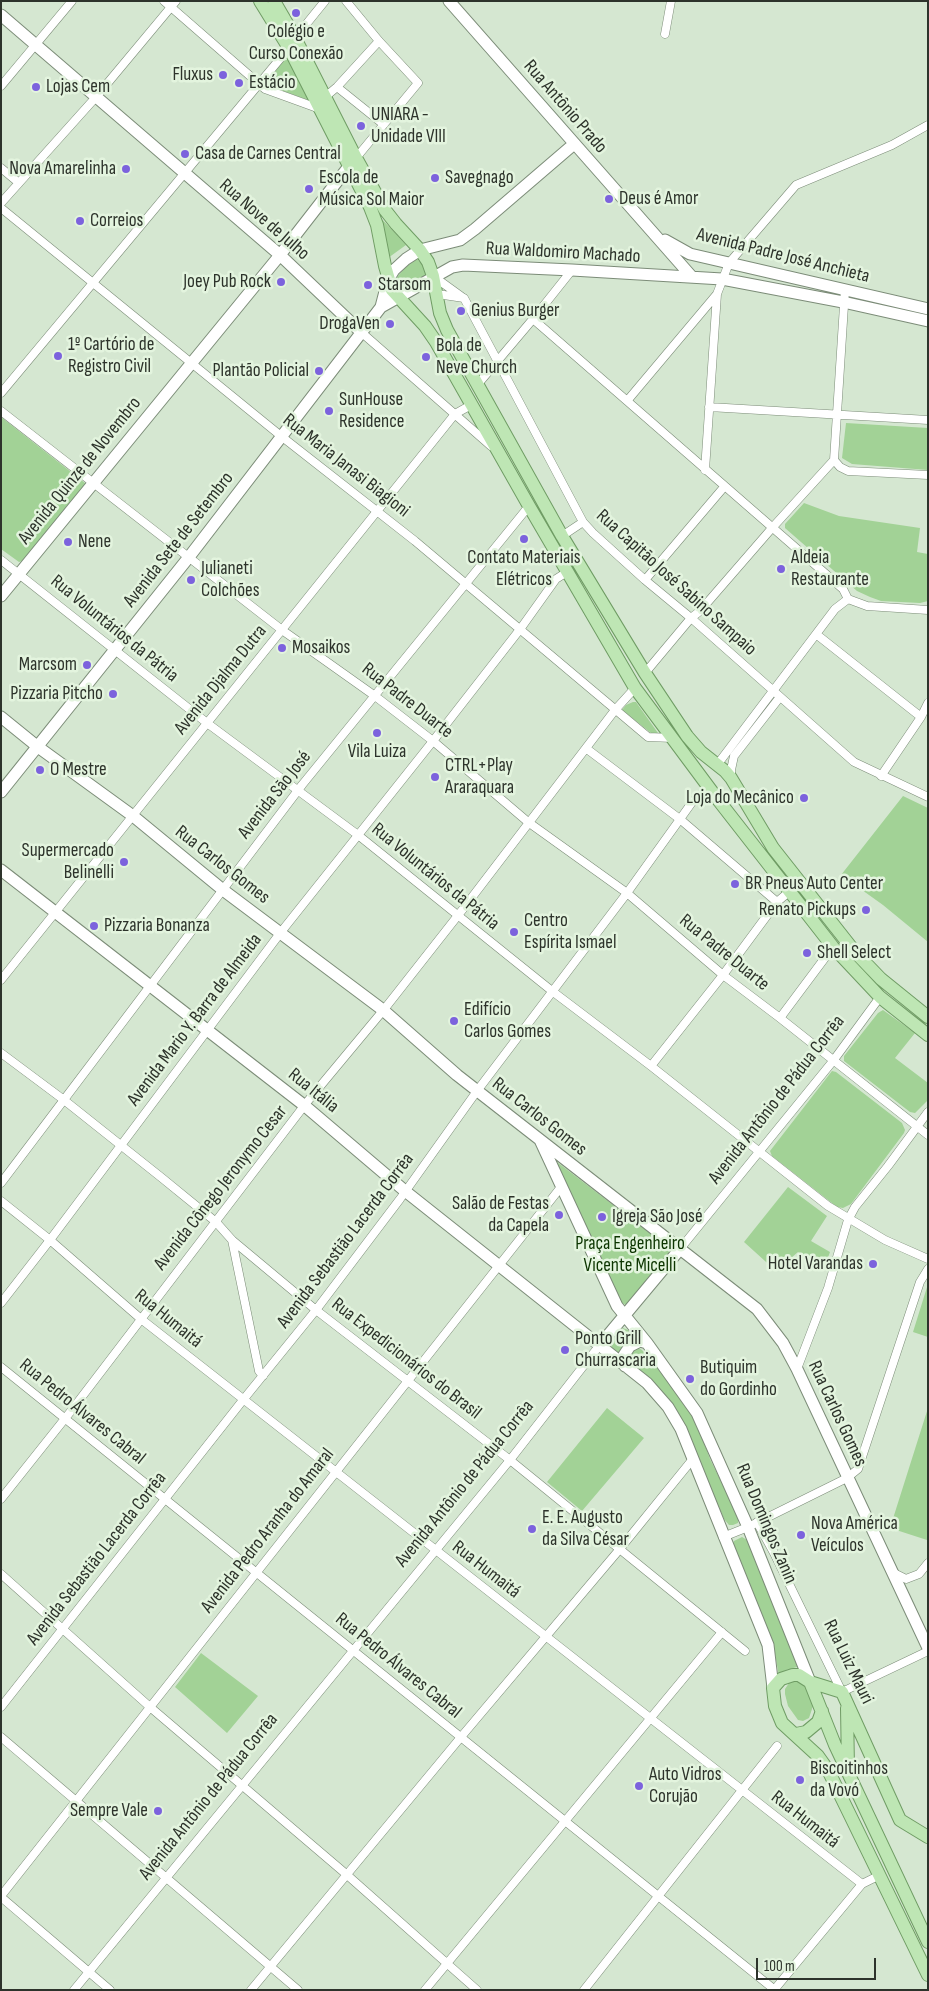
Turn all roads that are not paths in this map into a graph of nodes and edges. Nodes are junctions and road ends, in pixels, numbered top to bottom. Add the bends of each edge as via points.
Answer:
1 (72, 1) edge
2 (164, 1) edge
3 (260, 1) edge
4 (274, 1) edge
5 (326, 1) edge
6 (346, 1) edge
7 (449, 1) edge
8 (671, 1) edge
9 (173, 4) edge
10 (1, 15) edge
11 (664, 34) dead end
12 (379, 41) junction
13 (292, 43) junction
14 (37, 45) junction
15 (259, 84) junction
16 (1, 86) edge
17 (337, 86) junction
18 (96, 97) junction
19 (325, 97) junction
20 (320, 109) junction
21 (383, 124) junction
22 (928, 124) edge
23 (574, 144) junction
24 (353, 162) junction
25 (1, 168) edge
26 (184, 175) junction
27 (19, 183) junction
28 (1, 203) edge
29 (1, 208) edge
30 (656, 235) junction
31 (420, 250) junction
32 (280, 255) junction
33 (729, 263) junction
34 (572, 270) junction
35 (433, 276) junction
36 (692, 277) junction
37 (722, 279) junction
38 (388, 280) junction
39 (93, 284) junction
40 (436, 294) junction
41 (717, 294) junction
42 (844, 296) junction
43 (399, 298) junction
44 (464, 298) junction
45 (381, 307) junction
46 (928, 309) edge
47 (533, 319) junction
48 (928, 320) edge
49 (361, 332) junction
50 (498, 361) junction
51 (191, 362) junction
52 (478, 384) junction
53 (1, 393) edge
54 (628, 400) junction
55 (471, 405) junction
56 (709, 407) junction
57 (491, 408) junction
58 (1, 411) edge
59 (455, 414) junction
60 (837, 415) junction
61 (928, 420) edge
62 (281, 436) junction
63 (500, 454) junction
64 (834, 460) junction
65 (705, 470) junction
66 (928, 475) edge
67 (93, 483) junction
68 (724, 487) junction
69 (529, 506) junction
70 (378, 512) junction
71 (583, 522) junction
72 (772, 528) junction
73 (562, 536) junction
74 (189, 557) junction
75 (1, 560) edge
76 (567, 572) junction
77 (19, 574) junction
78 (645, 580) junction
79 (466, 583) junction
80 (1, 596) edge
81 (848, 599) junction
82 (928, 610) edge
83 (690, 618) junction
84 (521, 628) junction
85 (282, 630) junction
86 (816, 634) junction
87 (115, 650) junction
88 (645, 673) junction
89 (635, 688) junction
90 (777, 694) junction
91 (375, 696) junction
92 (928, 702) edge
93 (615, 710) junction
94 (1, 717) edge
95 (921, 717) junction
96 (206, 723) junction
97 (673, 738) junction
98 (433, 742) junction
99 (38, 747) junction
100 (588, 749) junction
101 (717, 765) junction
102 (881, 776) junction
103 (735, 783) junction
104 (707, 785) junction
105 (298, 790) junction
106 (1, 792) edge
107 (928, 797) edge
108 (719, 801) junction
109 (133, 816) junction
110 (681, 820) junction
111 (528, 822) junction
112 (358, 835) junction
113 (1, 870) edge
114 (223, 890) junction
115 (790, 891) junction
116 (627, 893) junction
117 (777, 902) junction
118 (57, 912) junction
119 (458, 916) junction
120 (282, 932) junction
121 (833, 948) junction
122 (723, 975) junction
123 (1, 980) edge
124 (150, 986) junction
125 (552, 991) junction
126 (880, 997) junction
127 (383, 1010) junction
128 (928, 1017) edge
129 (780, 1018) junction
130 (208, 1031) junction
131 (928, 1035) edge
132 (1, 1053) edge
133 (833, 1061) junction
134 (651, 1066) junction
135 (477, 1091) junction
136 (64, 1100) junction
137 (305, 1106) junction
138 (928, 1112) edge
139 (917, 1127) junction
140 (928, 1135) edge
141 (540, 1139) junction
142 (121, 1145) junction
143 (759, 1152) junction
144 (1, 1183) edge
145 (560, 1187) junction
146 (405, 1191) junction
147 (1, 1201) edge
148 (848, 1220) junction
149 (216, 1222) junction
150 (50, 1240) junction
151 (232, 1240) junction
152 (680, 1249) junction
153 (928, 1259) edge
154 (498, 1265) junction
155 (928, 1269) edge
156 (1, 1303) edge
157 (316, 1310) junction
158 (624, 1315) junction
159 (140, 1319) junction
160 (647, 1343) junction
161 (599, 1346) junction
162 (626, 1366) junction
163 (1, 1367) edge
164 (797, 1369) junction
165 (263, 1376) junction
166 (407, 1380) junction
167 (243, 1400) junction
168 (65, 1418) junction
169 (510, 1460) junction
170 (692, 1460) junction
171 (335, 1472) junction
172 (847, 1478) junction
173 (1, 1499) edge
174 (165, 1499) junction
175 (753, 1524) junction
176 (723, 1537) junction
177 (435, 1550) junction
178 (619, 1550) junction
179 (928, 1563) edge
180 (256, 1572) junction
181 (892, 1572) junction
182 (1, 1574) edge
183 (63, 1629) junction
184 (722, 1632) junction
185 (545, 1637) junction
186 (928, 1649) edge
187 (352, 1650) junction
188 (745, 1651) dead end
189 (810, 1682) junction
190 (773, 1688) junction
191 (844, 1697) junction
192 (1, 1707) edge
193 (150, 1707) junction
194 (822, 1711) junction
195 (650, 1718) junction
196 (796, 1734) junction
197 (1, 1737) edge
198 (461, 1737) junction
199 (778, 1746) dead end
200 (848, 1771) junction
201 (241, 1785) junction
202 (743, 1792) junction
203 (77, 1801) junction
204 (565, 1820) junction
205 (928, 1837) edge
206 (346, 1874) junction
207 (880, 1875) junction
208 (165, 1877) junction
209 (862, 1884) junction
210 (659, 1896) junction
211 (1, 1897) edge
212 (928, 1942) edge
213 (447, 1964) junction
214 (271, 1966) junction
215 (89, 1971) junction
216 (928, 1975) edge
217 (74, 1990) edge
218 (110, 1990) edge
219 (251, 1990) edge
220 (298, 1990) edge
221 (425, 1990) edge
222 (477, 1990) edge
223 (584, 1990) edge
224 (774, 1990) edge

1 - 14 street
2 - 9 street
3 - 13 main road
4 - 13 main road
5 - 13 street
6 - 12 street
7 - 23 street, Rua Antônio Prado
8 - 11 street
9 - 15 street
9 - 18 street
10 - 14 street, Rua Nove de Julho
12 - 17 street
12 - 21 street via 418,83
13 - 15 street
13 - 19 main road
13 - 20 main road
14 - 16 street
14 - 18 street, Rua Nove de Julho
15 - 20 street
15 - 26 street
17 - 19 street
17 - 21 street
18 - 26 street, Rua Nove de Julho
18 - 27 street
19 - 24 main road
20 - 24 main road
21 - 24 street
22 - 33 street via 892,145 796,186
23 - 30 street, Rua Antônio Prado
23 - 31 street via 476,230 460,240
24 - 31 main road via 385,210
24 - 32 street, Avenida Quinze de Novembro
24 - 38 main road via 377,225
25 - 27 street
26 - 32 street, Rua Nove de Julho
26 - 39 street
27 - 28 street
29 - 39 street, Rua Maria Janasi Biagioni
30 - 33 street, Avenida Padre José Anchieta via 690,254
30 - 36 street, Avenida Padre José Anchieta
31 - 35 main road
31 - 38 street via 399,264
32 - 49 street, Rua Nove de Julho
32 - 51 street, Avenida Quinze de Novembro
33 - 37 street
33 - 42 street, Avenida Padre José Anchieta
34 - 35 street, Rua Waldomiro Machado via 463,265
34 - 36 street, Rua Waldomiro Machado
34 - 47 street
35 - 40 main road
35 - 43 street, Rua Waldomiro Machado
35 - 44 street, Rua Capitão José Sabino Sampaio
36 - 37 street, Avenida Padre José Anchieta
37 - 41 street
37 - 42 street, Avenida Padre José Anchieta
38 - 43 main road
38 - 45 street, Avenida Sete de Setembro
39 - 51 street, Rua Maria Janasi Biagioni
39 - 53 street
40 - 44 street
40 - 52 main road via 447,330
41 - 54 street
41 - 56 street
42 - 46 street, Avenida Padre José Anchieta
42 - 48 street, Avenida Padre José Anchieta
42 - 60 street
43 - 45 street, Avenida Sete de Setembro
43 - 55 main road via 436,342
44 - 50 street, Rua Capitão José Sabino Sampaio
45 - 49 street, Avenida Sete de Setembro
47 - 50 street
47 - 54 street
49 - 59 street, Rua Nove de Julho
49 - 62 street, Avenida Sete de Setembro
50 - 52 street
50 - 71 street, Rua Capitão José Sabino Sampaio
51 - 62 street, Rua Maria Janasi Biagioni
51 - 67 street, Avenida Quinze de Novembro
52 - 57 main road
54 - 65 street
55 - 57 main road via 482,404
55 - 59 street, Avenida Djalma Dutra
55 - 63 main road
56 - 60 street
56 - 65 street
57 - 73 main road
58 - 67 street, Rua Padre Duarte
59 - 63 street, Rua Nove de Julho
59 - 70 street, Avenida Djalma Dutra
60 - 61 street
60 - 64 street
62 - 70 street, Rua Maria Janasi Biagioni
62 - 74 street, Avenida Sete de Setembro
63 - 69 main road
64 - 66 street via 848,471
64 - 72 street
65 - 68 street
67 - 74 street, Rua Padre Duarte
67 - 77 street, Avenida Quinze de Novembro
68 - 72 street
68 - 78 street
69 - 76 main road
69 - 79 street, Avenida São José
70 - 79 street, Rua Maria Janasi Biagioni
70 - 85 street, Avenida Djalma Dutra
71 - 73 street
71 - 78 street, Rua Capitão José Sabino Sampaio
72 - 81 street via 843,589
72 - 83 street via 700,611
73 - 88 main road
74 - 85 street, Rua Padre Duarte
74 - 87 street, Avenida Sete de Setembro
75 - 77 street, Rua Voluntários da Pátria
76 - 84 street, Avenida Mario Y. Barra de Almeida via 556,579
76 - 89 main road
77 - 80 street, Avenida Quinze de Novembro
77 - 87 street, Rua Voluntários da Pátria
78 - 83 street, Rua Capitão José Sabino Sampaio
79 - 84 street, Rua Maria Janasi Biagioni
79 - 91 street, Avenida São José
81 - 82 street via 867,606
81 - 86 street via 835,609
83 - 88 street
83 - 90 street, Rua Capitão José Sabino Sampaio
84 - 93 street, Rua Maria Janasi Biagioni
84 - 98 street, Avenida Mario Y. Barra de Almeida
85 - 91 street, Rua Padre Duarte
85 - 96 street, Avenida Djalma Dutra
86 - 90 street
86 - 95 street
87 - 96 street, Rua Voluntários da Pátria
87 - 99 street, Avenida Sete de Setembro
88 - 101 main road via 687,736
89 - 93 street, Avenida Cônego Jeronymo Cesar
89 - 97 main road
90 - 101 street
90 - 102 street, Rua Capitão José Sabino Sampaio via 854,762
90 - 103 street via 734,756 731,770
91 - 98 street, Rua Padre Duarte
91 - 105 street, Avenida São José
92 - 95 street
93 - 97 street, Rua Maria Janasi Biagioni via 648,737
93 - 100 street, Avenida Cônego Jeronymo Cesar
94 - 99 street, Rua Carlos Gomes
95 - 102 street
96 - 105 street, Rua Voluntários da Pátria
96 - 109 street, Avenida Djalma Dutra
97 - 104 main road
98 - 111 street, Rua Padre Duarte
98 - 112 street, Avenida Mario Y. Barra de Almeida
99 - 106 street, Avenida Sete de Setembro
99 - 109 street, Rua Carlos Gomes
100 - 110 street
100 - 111 street, Avenida Cônego Jeronymo Cesar
101 - 103 main road
101 - 104 main road via 711,768
102 - 107 street, Rua Capitão José Sabino Sampaio
103 - 108 main road via 731,798
103 - 128 main road via 773,848 855,952 881,979
104 - 108 main road
104 - 110 street, Avenida Sebastião Lacerda Corrêa
105 - 112 street, Rua Voluntários da Pátria
105 - 114 street, Avenida São José
108 - 115 main road
109 - 114 street, Rua Carlos Gomes
109 - 118 street, Avenida Djalma Dutra
110 - 116 street, Avenida Sebastião Lacerda Corrêa
110 - 117 street
111 - 116 street, Rua Padre Duarte
111 - 119 street, Avenida Cônego Jeronymo Cesar
112 - 119 street, Rua Voluntários da Pátria
112 - 120 street, Avenida Mario Y. Barra de Almeida
113 - 118 street, Rua Itália
114 - 120 street, Rua Carlos Gomes
114 - 124 street, Avenida São José
115 - 117 street
115 - 121 main road
116 - 122 street, Rua Padre Duarte
116 - 125 street, Avenida Sebastião Lacerda Corrêa
117 - 122 street
118 - 123 street, Avenida Djalma Dutra
118 - 124 street, Rua Itália
119 - 125 street, Rua Voluntários da Pátria
119 - 127 street, Avenida Cônego Jeronymo Cesar
120 - 127 street, Rua Carlos Gomes
120 - 130 street, Avenida Mario Y. Barra de Almeida
121 - 126 main road
121 - 129 street
122 - 129 street, Rua Padre Duarte
122 - 134 street
124 - 130 street, Rua Itália
124 - 136 street, Avenida São José
125 - 134 street, Rua Voluntários da Pátria
125 - 135 street, Avenida Sebastião Lacerda Corrêa
126 - 131 main road
126 - 133 street, Avenida Antônio de Pádua Corrêa
127 - 135 street, Rua Carlos Gomes
127 - 137 street, Avenida Cônego Jeronymo Cesar
129 - 133 street, Rua Padre Duarte
130 - 137 street, Rua Itália
130 - 142 street, Avenida Mario Y. Barra de Almeida
132 - 136 street, Rua Expedicionários do Brasil
133 - 139 street, Rua Padre Duarte
133 - 143 street, Avenida Antônio de Pádua Corrêa
134 - 143 street, Rua Voluntários da Pátria
135 - 141 street, Rua Carlos Gomes
135 - 146 street, Avenida Sebastião Lacerda Corrêa
136 - 142 street, Rua Expedicionários do Brasil
136 - 144 street, Avenida São José
137 - 146 street, Rua Itália
137 - 149 street, Avenida Cônego Jeronymo Cesar
138 - 139 street
139 - 140 street, Rua Padre Duarte
139 - 148 street
141 - 145 street, Rua Domingos Zanin
141 - 152 street, Rua Carlos Gomes
142 - 149 street, Rua Expedicionários do Brasil
142 - 150 street, Avenida Mario Y. Barra de Almeida
143 - 148 street, Rua Voluntários da Pátria
143 - 152 street, Avenida Antônio de Pádua Corrêa
145 - 154 street, Avenida Pedro Aranha do Amaral
145 - 158 street, Rua Domingos Zanin
146 - 154 street, Rua Itália
146 - 157 street, Avenida Sebastião Lacerda Corrêa
147 - 150 street, Rua Humaitá
148 - 153 street, Rua Voluntários da Pátria
148 - 164 street via 828,1288
149 - 151 street, Rua Expedicionários do Brasil
149 - 159 street, Avenida Cônego Jeronymo Cesar
150 - 156 street, Avenida Mario Y. Barra de Almeida
150 - 159 street, Rua Humaitá
151 - 157 street, Rua Expedicionários do Brasil
151 - 165 street via 259,1371
152 - 158 street, Avenida Antônio de Pádua Corrêa
152 - 164 street, Rua Carlos Gomes via 757,1309
154 - 161 street, Rua Itália
154 - 166 street, Avenida Pedro Aranha do Amaral
155 - 172 street via 920,1282 858,1469
157 - 165 street, Avenida Sebastião Lacerda Corrêa
157 - 166 street, Rua Expedicionários do Brasil
158 - 160 street, Rua Domingos Zanin
158 - 161 street, Avenida Antônio de Pádua Corrêa
159 - 167 street, Rua Humaitá
159 - 168 street, Avenida Cônego Jeronymo Cesar
160 - 162 street via 640,1341 630,1346 624,1355
160 - 175 street, Rua Domingos Zanin via 697,1413
161 - 162 street
161 - 169 street, Avenida Antônio de Pádua Corrêa
162 - 170 street via 647,1383 668,1408 681,1429
163 - 168 street, Rua Pedro Álvares Cabral
164 - 172 street, Rua Carlos Gomes
165 - 167 street, Avenida Sebastião Lacerda Corrêa
166 - 169 street, Rua Expedicionários do Brasil
166 - 171 street, Avenida Pedro Aranha do Amaral
167 - 171 street, Rua Humaitá
167 - 174 street, Avenida Sebastião Lacerda Corrêa
168 - 173 street, Avenida Cônego Jeronymo Cesar
168 - 174 street, Rua Pedro Álvares Cabral
169 - 177 street, Avenida Antônio de Pádua Corrêa
169 - 178 street, Rua Expedicionários do Brasil
170 - 176 street
170 - 178 street
171 - 177 street, Rua Humaitá
171 - 180 street, Avenida Pedro Aranha do Amaral
172 - 175 street
172 - 181 street, Rua Carlos Gomes
174 - 180 street, Rua Pedro Álvares Cabral
174 - 183 street, Avenida Sebastião Lacerda Corrêa
175 - 176 street
175 - 189 street, Rua Domingos Zanin
175 - 191 street, Rua Luiz Mauri
176 - 190 street via 768,1645
177 - 185 street, Rua Humaitá
177 - 187 street, Avenida Antônio de Pádua Corrêa
178 - 184 street, Rua Expedicionários do Brasil
178 - 185 street
179 - 181 street via 919,1574 906,1579
180 - 187 street, Rua Pedro Álvares Cabral
180 - 193 street, Avenida Pedro Aranha do Amaral
181 - 186 street, Rua Carlos Gomes
182 - 183 street
183 - 192 street, Avenida Sebastião Lacerda Corrêa
183 - 193 street
184 - 188 street, Rua Expedicionários do Brasil
184 - 195 street
185 - 195 street, Rua Humaitá
185 - 198 street
186 - 191 street
187 - 198 street, Rua Pedro Álvares Cabral
187 - 201 street, Avenida Antônio de Pádua Corrêa
189 - 190 main road via 793,1675 781,1679
189 - 191 main road
189 - 194 main road, Rua Domingos Zanin
190 - 196 main road via 775,1706 782,1723
191 - 200 main road
191 - 205 main road, Rua Luiz Mauri via 900,1820
193 - 201 street
193 - 203 street, Avenida Pedro Aranha do Amaral
194 - 196 main road via 818,1722 806,1732
194 - 200 main road, Rua Domingos Zanin
195 - 202 street, Rua Humaitá
195 - 204 street
196 - 207 main road via 828,1770
197 - 203 street
198 - 204 street, Rua Pedro Álvares Cabral
198 - 206 street
199 - 202 street
200 - 212 main road, Rua Domingos Zanin
201 - 206 street
201 - 208 street, Avenida Antônio de Pádua Corrêa
202 - 209 street, Rua Humaitá
202 - 210 street
203 - 208 street
203 - 211 street, Avenida Pedro Aranha do Amaral
204 - 210 street, Rua Pedro Álvares Cabral
204 - 213 street
206 - 213 street
206 - 214 street
207 - 209 street
207 - 216 main road
208 - 214 street
208 - 215 street, Avenida Antônio de Pádua Corrêa
209 - 224 street
210 - 223 street
210 - 224 street, Rua Pedro Álvares Cabral
211 - 215 street
213 - 221 street
213 - 222 street
214 - 219 street
214 - 220 street
215 - 217 street, Avenida Antônio de Pádua Corrêa
215 - 218 street

